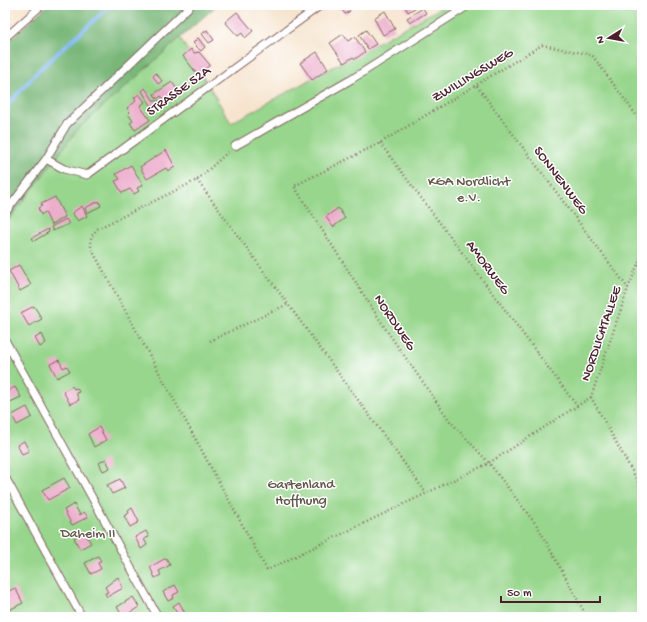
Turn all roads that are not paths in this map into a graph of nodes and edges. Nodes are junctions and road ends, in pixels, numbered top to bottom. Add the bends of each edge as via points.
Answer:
1 (42, 5) edge
2 (191, 5) edge
3 (321, 5) edge
4 (469, 5) edge
5 (5, 38) edge
6 (235, 146) road end
7 (46, 159) junction
8 (5, 213) edge
9 (5, 340) edge
10 (5, 477) edge
11 (82, 617) edge
12 (158, 617) edge

1 - 5 lane
2 - 7 lane via 67,124
3 - 7 lane, STRASSE 52A via 87,175 64,169
4 - 6 lane via 352,79
7 - 8 lane
9 - 12 lane
10 - 11 lane

